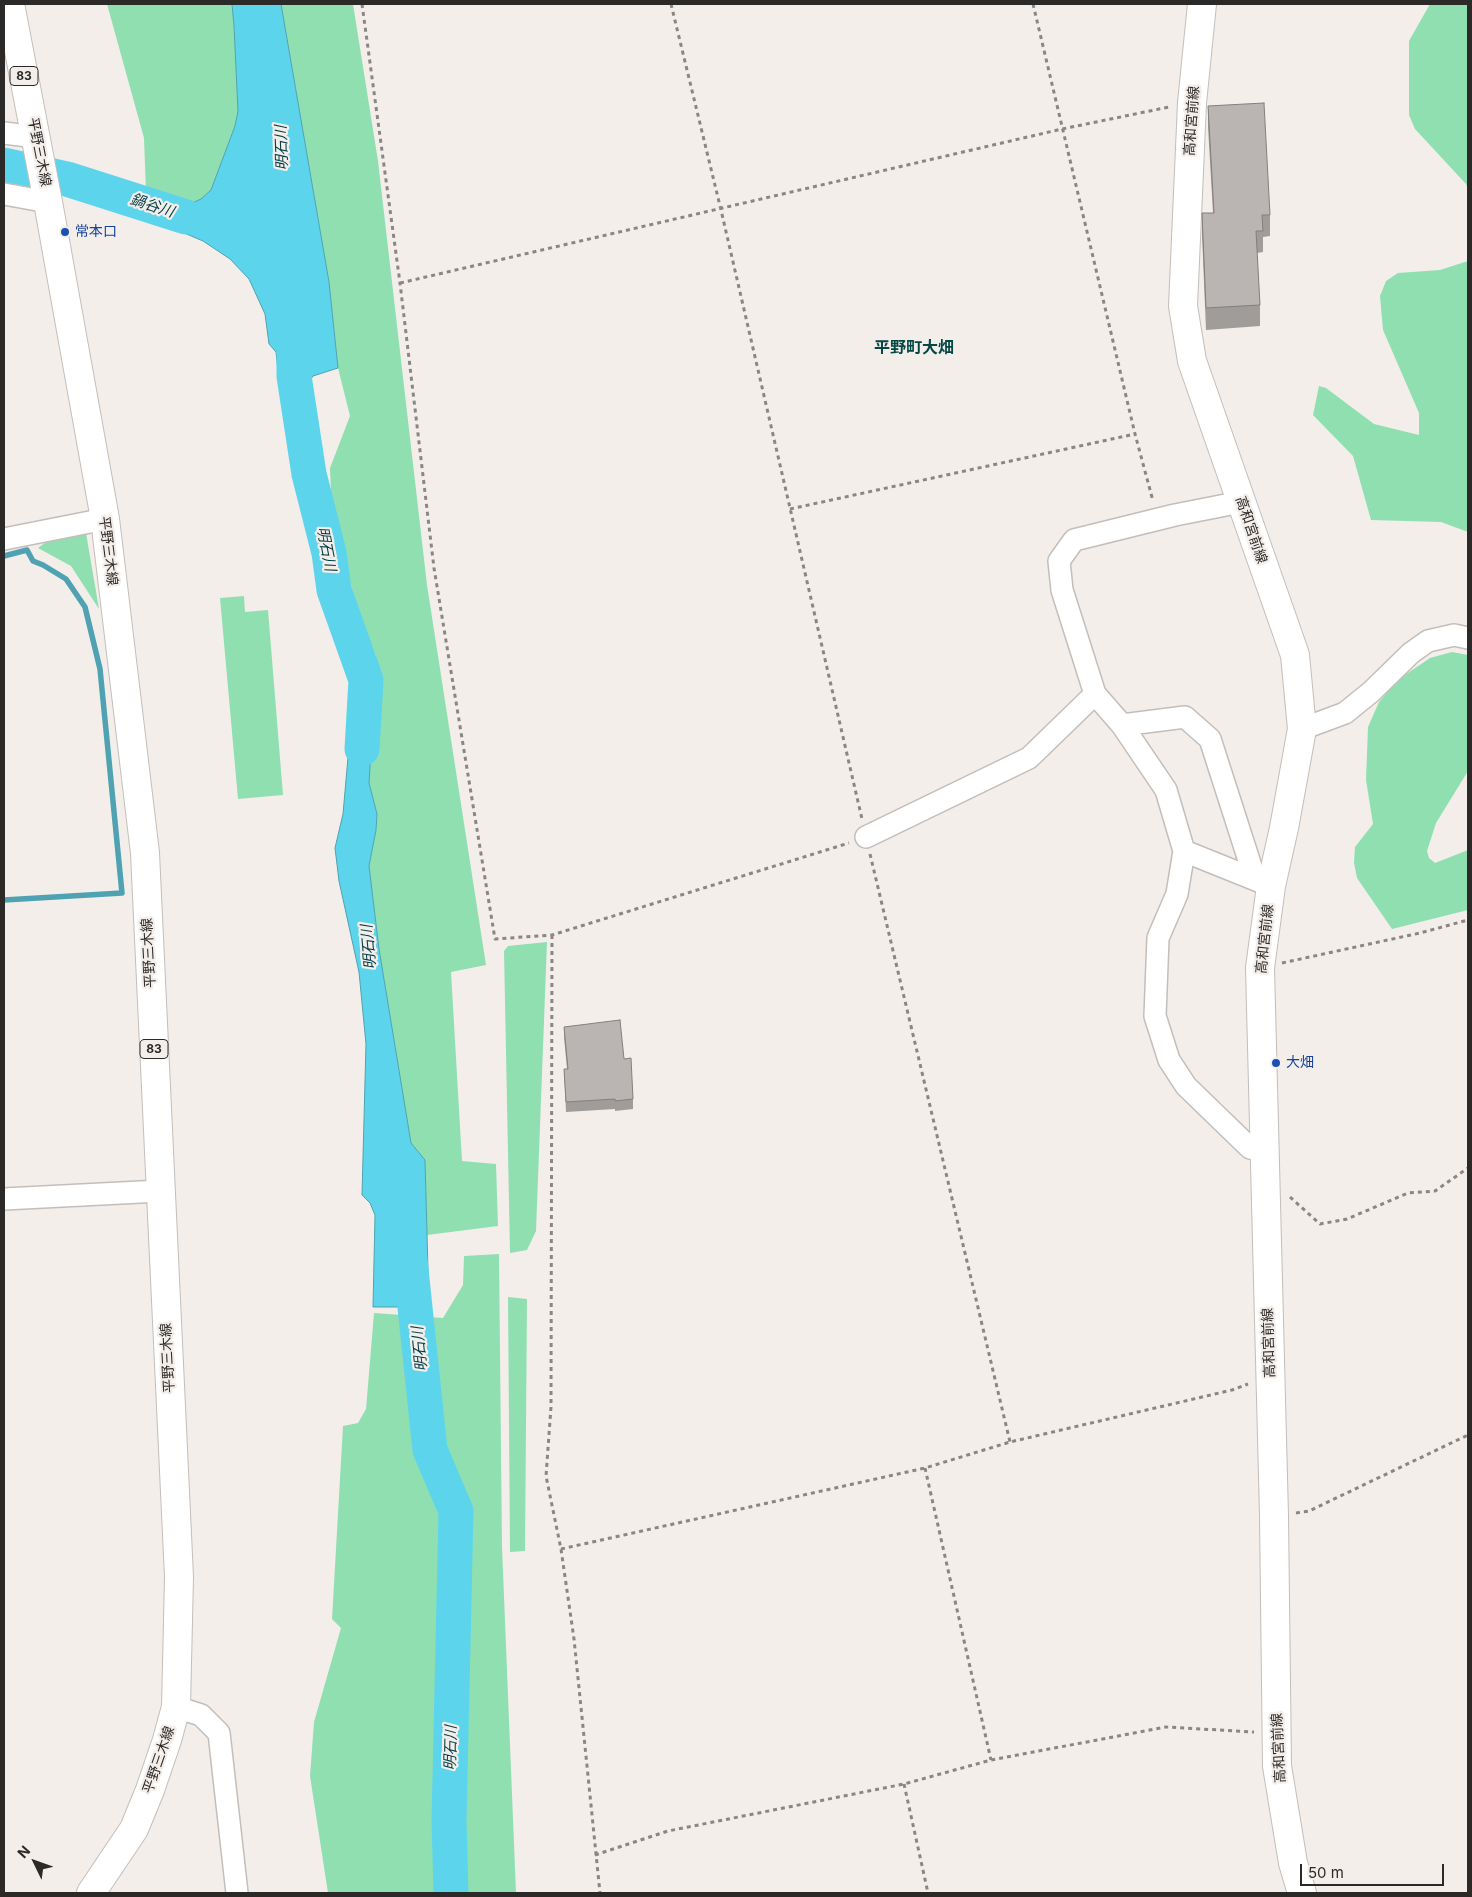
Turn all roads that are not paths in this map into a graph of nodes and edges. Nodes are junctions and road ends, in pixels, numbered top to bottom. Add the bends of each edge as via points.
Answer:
1 (10, 4) edge
2 (1202, 4) edge
3 (4, 133) edge
4 (37, 143) junction
5 (4, 194) edge
6 (47, 197) junction
7 (1241, 502) junction
8 (105, 519) junction
9 (4, 538) edge
10 (1468, 638) edge
11 (1095, 694) junction
12 (1122, 725) junction
13 (1302, 730) junction
14 (866, 837) road end
15 (1184, 850) junction
16 (1263, 883) junction
17 (1263, 1150) junction
18 (160, 1191) junction
19 (4, 1199) edge
20 (176, 1707) junction
21 (91, 1893) edge
22 (237, 1893) edge
23 (1302, 1893) edge

1 - 4 street, 平野三木線 / 83
2 - 7 street, 高和宮前線 via 1192,103 1183,306 1192,360
3 - 4 street
4 - 6 street, 平野三木線 / 83
5 - 6 street
6 - 8 street, 平野三木線 / 83
7 - 11 street via 1074,540 1059,561 1062,590
7 - 13 street, 高和宮前線 via 1294,655
8 - 9 street
8 - 18 street, 平野三木線 / 83 via 144,853
10 - 13 street via 1454,636 1428,641 1346,713
11 - 12 street
11 - 14 street via 1029,758
12 - 15 street via 1166,790
12 - 16 street via 1185,716 1210,739 1243,838
13 - 16 street, 高和宮前線 via 1284,828
15 - 16 street
15 - 17 street via 1177,894 1158,938 1155,1016 1168,1060 1186,1086 1250,1148
16 - 17 street, 高和宮前線 via 1260,968
17 - 23 street, 高和宮前線 via 1278,1776 1293,1863
18 - 19 street
18 - 20 street, 平野三木線 / 83 via 179,1577
20 - 21 street, 平野三木線 / 83 via 162,1757 134,1829
20 - 22 street via 201,1715 218,1732

